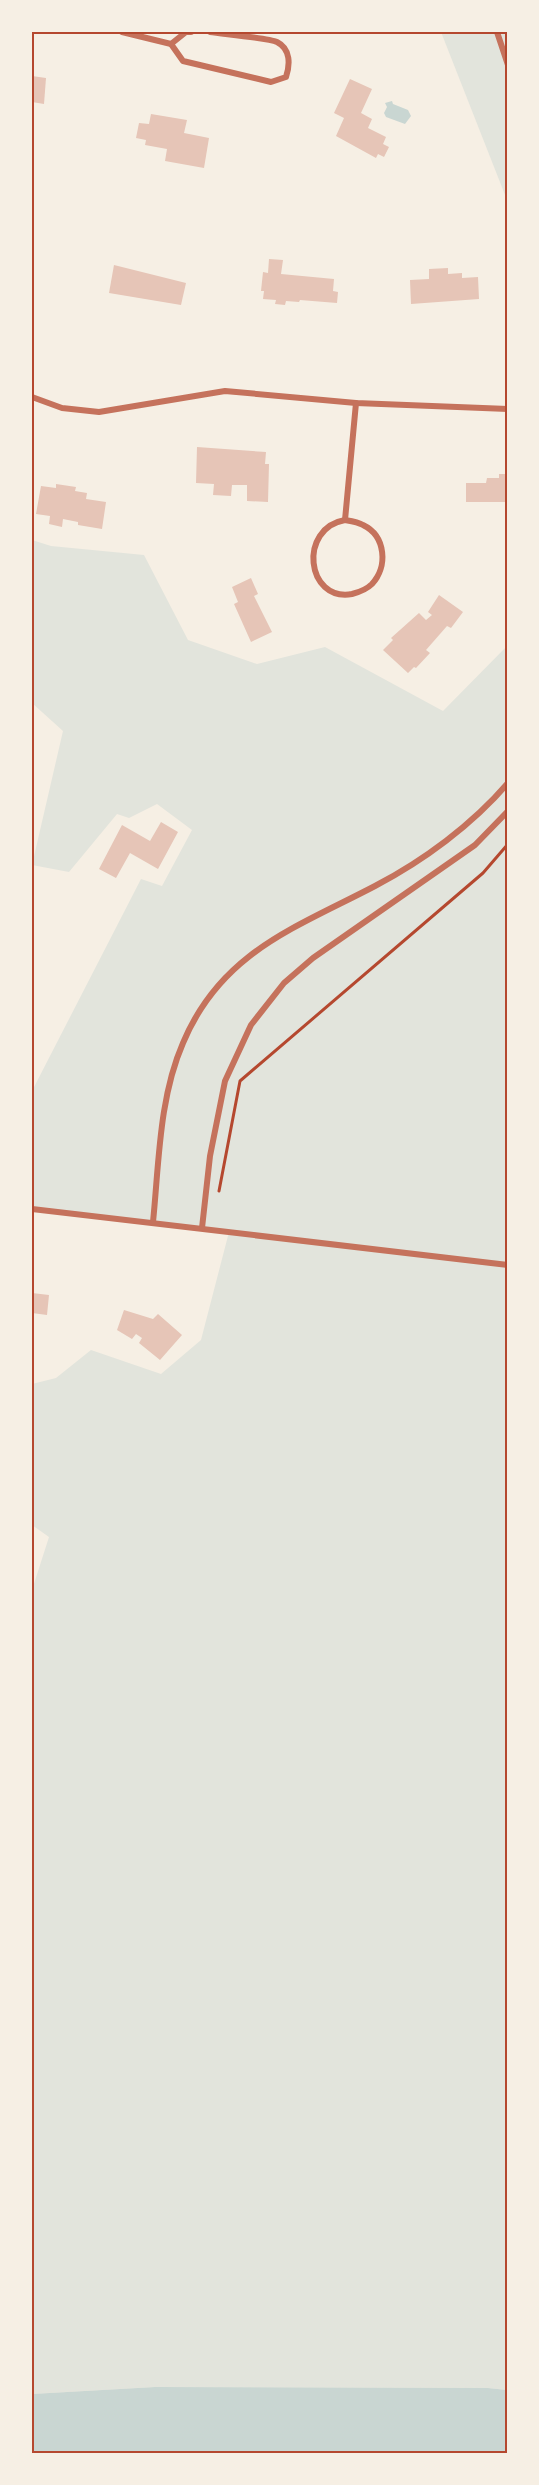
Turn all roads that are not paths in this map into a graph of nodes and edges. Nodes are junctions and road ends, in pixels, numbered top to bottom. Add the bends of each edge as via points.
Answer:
1 (122, 32) edge
2 (190, 32) edge
3 (210, 32) edge
4 (497, 32) edge
5 (171, 44) junction
6 (507, 65) edge
7 (32, 397) edge
8 (356, 403) junction
9 (507, 409) edge
10 (345, 520) junction
11 (507, 783) edge
12 (507, 811) edge
13 (32, 1209) edge
14 (153, 1222) junction
15 (202, 1228) junction
16 (507, 1265) edge

1 - 5 street
2 - 5 street
3 - 5 street via 278,42 287,52 290,65 286,77 271,82 183,61
4 - 6 street
7 - 8 street via 62,408 99,412 225,391
8 - 9 street
8 - 10 street
10 - 10 street via 333,522 322,532 313,566 325,587 347,594 368,589 377,579 383,558 374,533 364,525
11 - 14 street via 419,861 308,918 264,945 218,982 183,1042 171,1080
12 - 15 street via 475,845 313,958 284,983 251,1025 225,1081 210,1156
13 - 14 street
14 - 15 street
15 - 16 street

